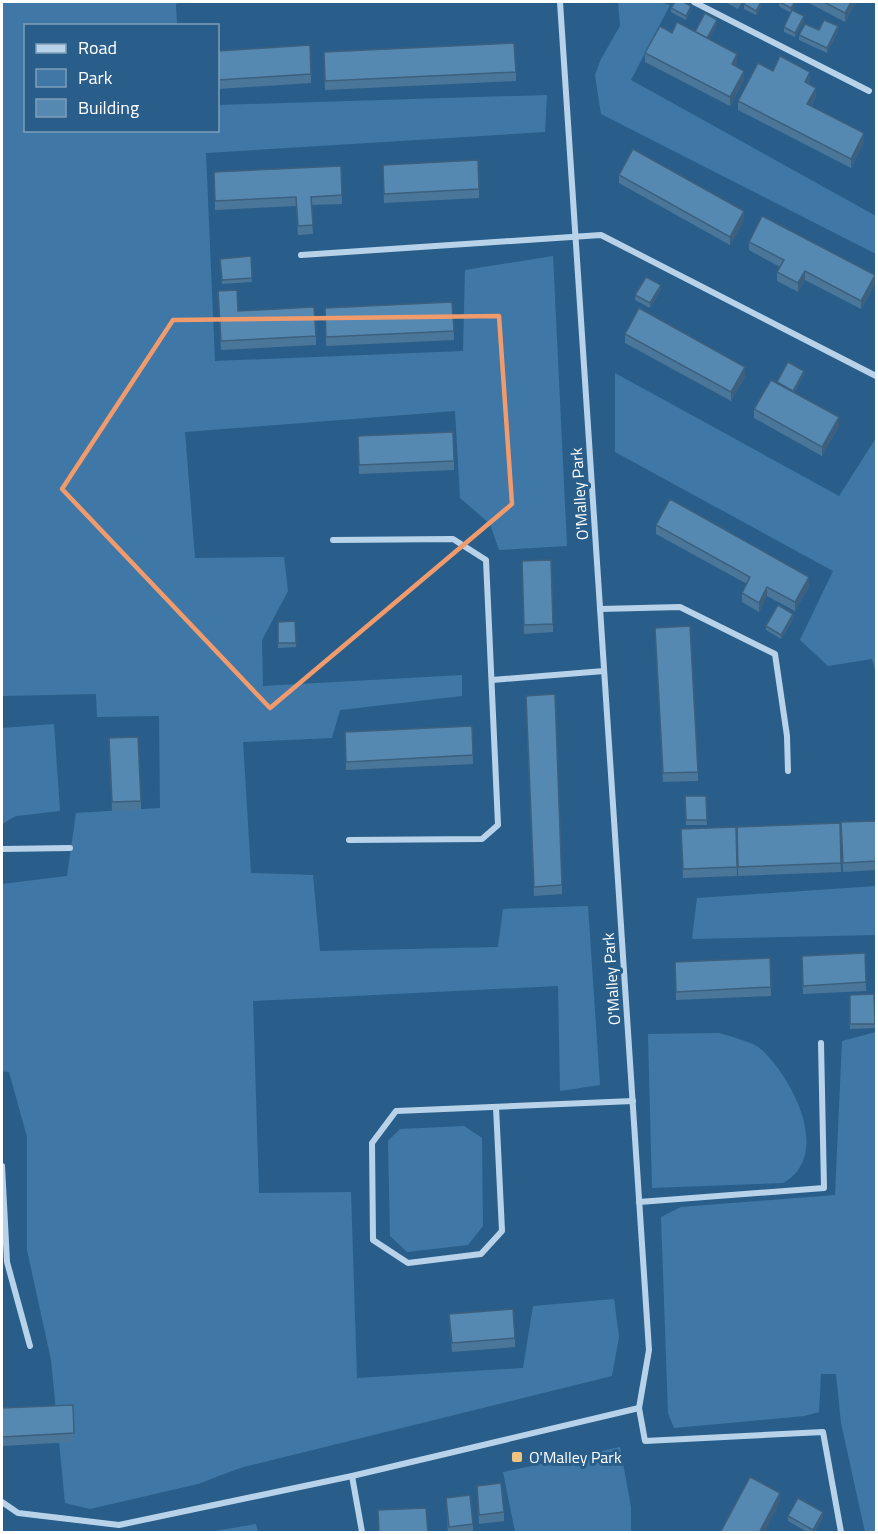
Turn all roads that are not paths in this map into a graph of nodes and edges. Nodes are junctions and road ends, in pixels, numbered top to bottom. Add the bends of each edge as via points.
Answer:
1 (560, 2) edge
2 (694, 2) edge
3 (869, 91) dead end
4 (576, 238) junction
5 (301, 255) dead end
6 (876, 376) edge
7 (333, 540) dead end
8 (600, 609) junction
9 (604, 671) junction
10 (492, 680) junction
11 (788, 771) dead end
12 (349, 840) dead end
13 (70, 848) dead end
14 (2, 849) edge
15 (821, 1043) dead end
16 (633, 1101) junction
17 (496, 1107) junction
18 (2, 1166) edge
19 (639, 1203) junction
20 (30, 1346) dead end
21 (639, 1408) junction
22 (352, 1476) junction
23 (2, 1502) edge
24 (119, 1529) edge
25 (362, 1533) edge
26 (841, 1533) edge

1 - 4 street, O'Malley Park
2 - 3 street
4 - 5 street
4 - 6 street via 601,236
4 - 8 street, O'Malley Park
7 - 10 street via 453,539 486,560
8 - 9 street, O'Malley Park
8 - 11 street via 680,607 775,654
9 - 10 street
9 - 16 street, O'Malley Park
10 - 12 street via 498,825 482,839
13 - 14 street
15 - 19 street via 824,1188
16 - 17 street
16 - 19 street, O'Malley Park
17 - 17 street via 502,1231 481,1254 408,1263 373,1240 372,1143 396,1111
18 - 20 street via 7,1262
19 - 21 street, O'Malley Park via 649,1350
21 - 22 street
21 - 26 street via 645,1441 823,1432
22 - 24 street
22 - 25 street
23 - 24 street via 18,1513

